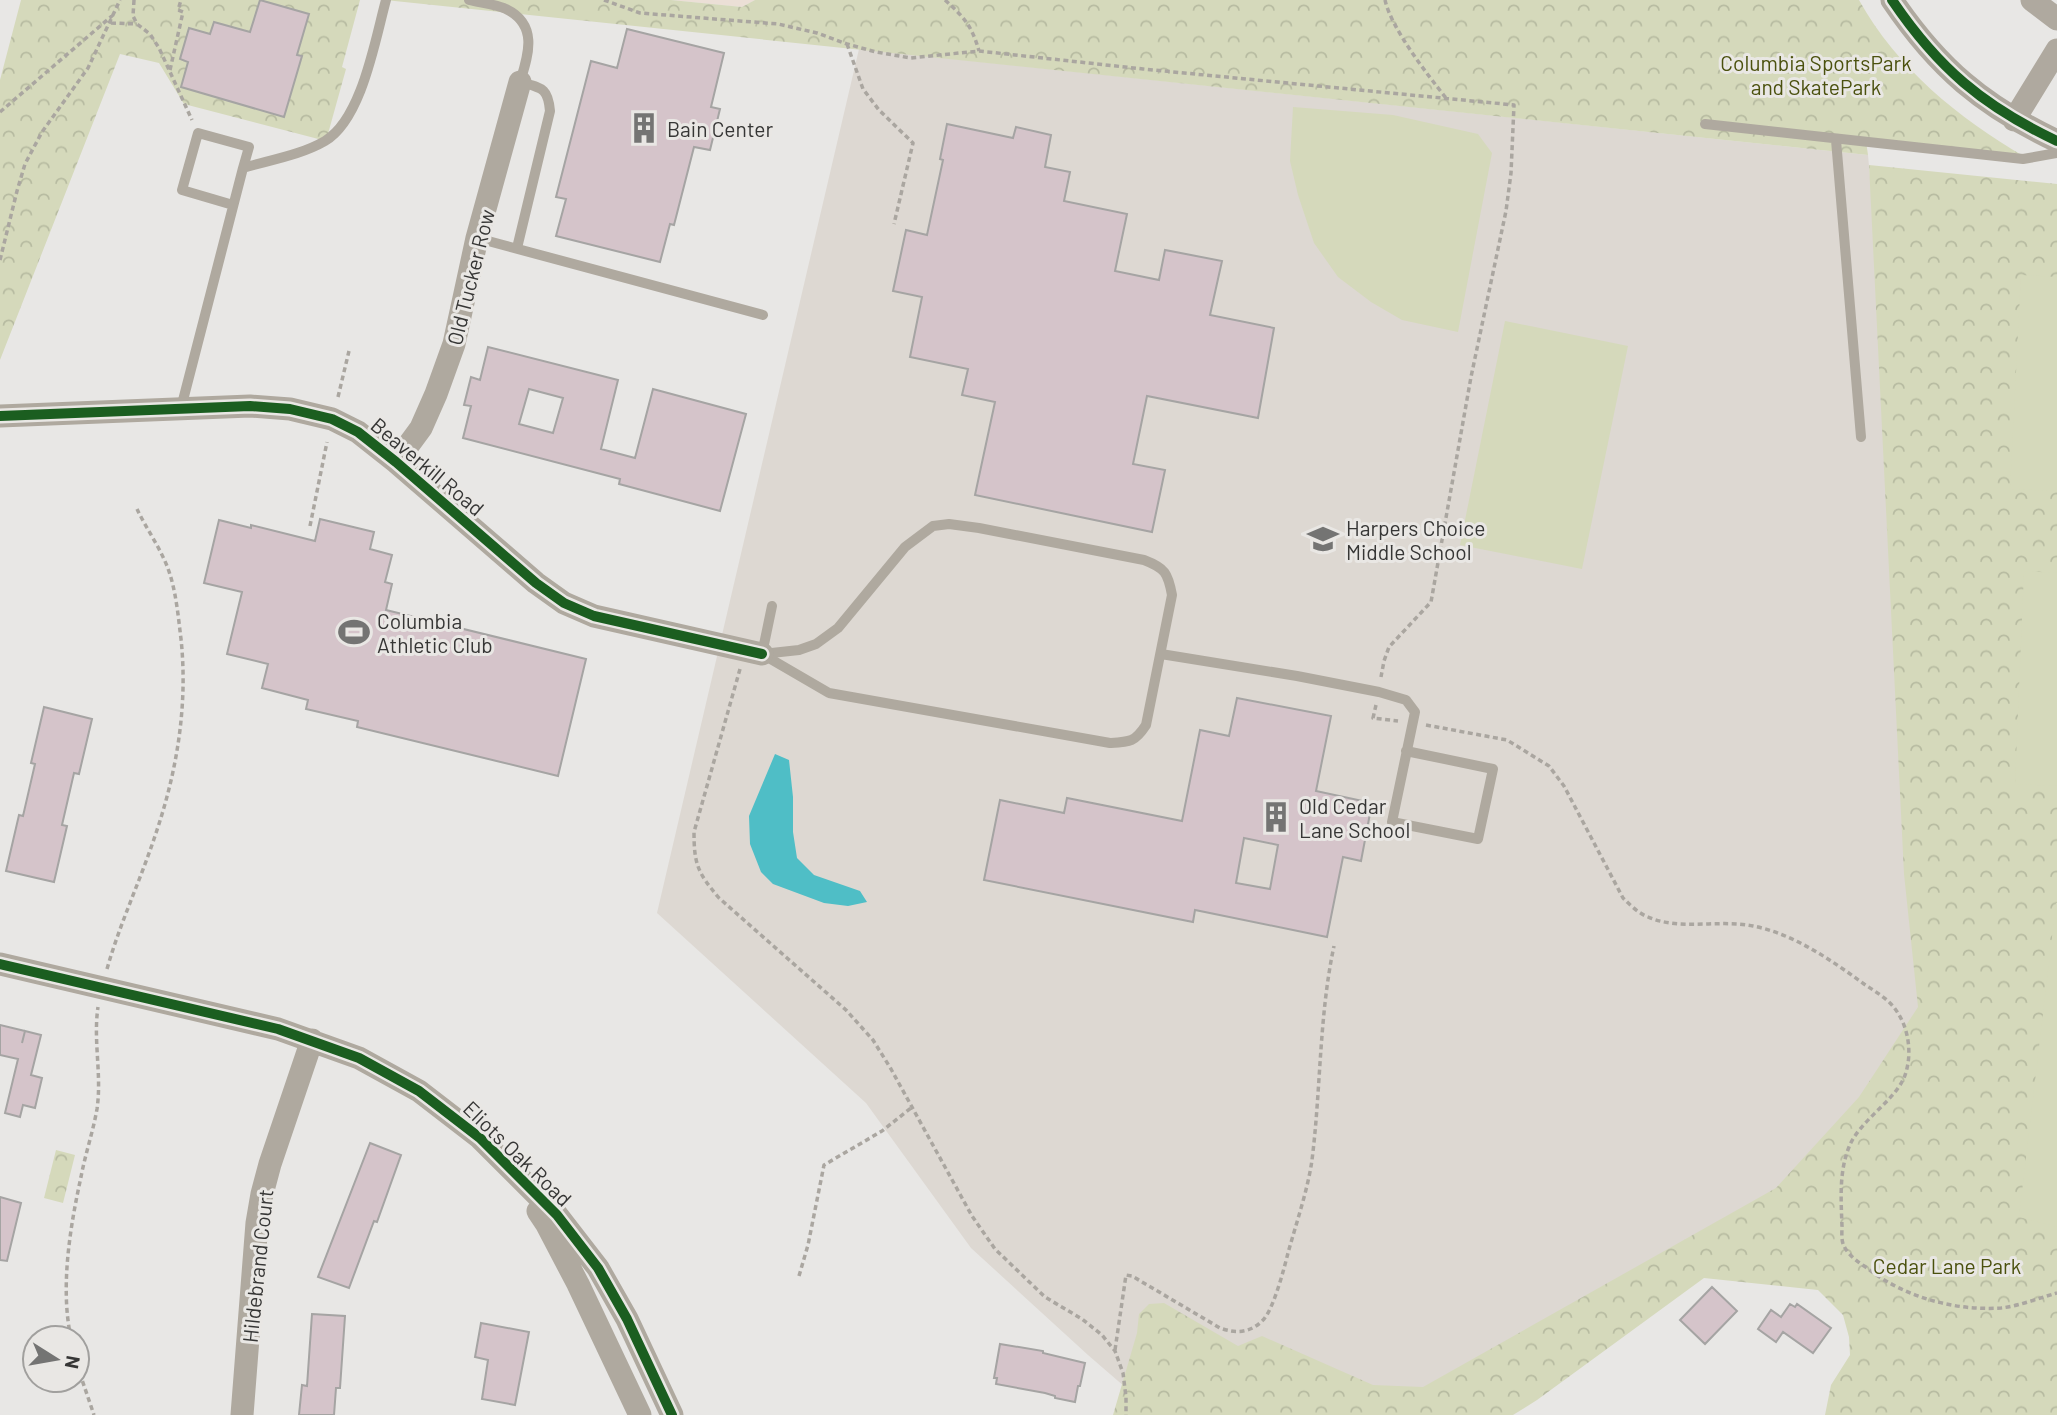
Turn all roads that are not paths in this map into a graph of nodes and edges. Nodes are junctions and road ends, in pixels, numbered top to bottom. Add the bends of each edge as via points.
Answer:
1 (386, 0) edge
2 (469, 0) edge
3 (1892, 0) edge
4 (2032, 0) edge
5 (2057, 19) edge
6 (2057, 50) edge
7 (520, 82) junction
8 (2014, 120) junction
9 (1705, 124) dead end
10 (1836, 139) junction
11 (2057, 141) edge
12 (2057, 153) edge
13 (243, 168) junction
14 (233, 205) junction
15 (477, 238) junction
16 (517, 248) junction
17 (763, 315) dead end
18 (181, 408) junction
19 (0, 416) edge
20 (1861, 437) dead end
21 (396, 462) junction
22 (772, 606) dead end
23 (753, 652) junction
24 (1161, 654) junction
25 (1406, 751) junction
26 (0, 964) edge
27 (312, 1040) junction
28 (504, 1162) junction
29 (660, 1393) junction
30 (634, 1413) edge
31 (242, 1415) edge
32 (672, 1415) edge

1 - 13 lane via 362,88 340,130 302,152
2 - 7 lane via 507,10 525,28 529,55
3 - 8 street via 1916,35 1958,79
4 - 5 street
6 - 8 street
7 - 15 street, Old Tucker Row
7 - 16 lane via 542,89 549,96 550,111
8 - 11 street
9 - 10 lane
10 - 12 lane via 2023,159
10 - 20 lane
13 - 14 lane
13 - 14 lane via 249,147 198,132 182,190
14 - 18 lane
15 - 16 lane
15 - 21 street, Old Tucker Row via 445,369 421,428
16 - 17 lane
18 - 19 street, Beaverkill Road
18 - 21 street, Beaverkill Road via 250,406 332,419 358,432
21 - 23 street, Beaverkill Road via 564,603 594,616
22 - 23 lane
23 - 24 lane via 829,693 1110,743 1128,743 1146,725
23 - 24 lane via 799,650 816,644 838,628 905,547 933,526 949,524 1144,559 1160,566 1169,578 1172,595
24 - 25 lane via 1406,700 1415,712
25 - 25 lane via 1392,822 1478,839 1493,769
26 - 27 street, Eliots Oak Road
27 - 28 street, Eliots Oak Road via 359,1058 419,1091
27 - 31 street, Hildebrand Court via 262,1194
28 - 29 street, Eliots Oak Road via 557,1215 598,1268
28 - 30 street, Eliots Oak Road via 547,1223
29 - 30 street
29 - 32 street, Eliots Oak Road

